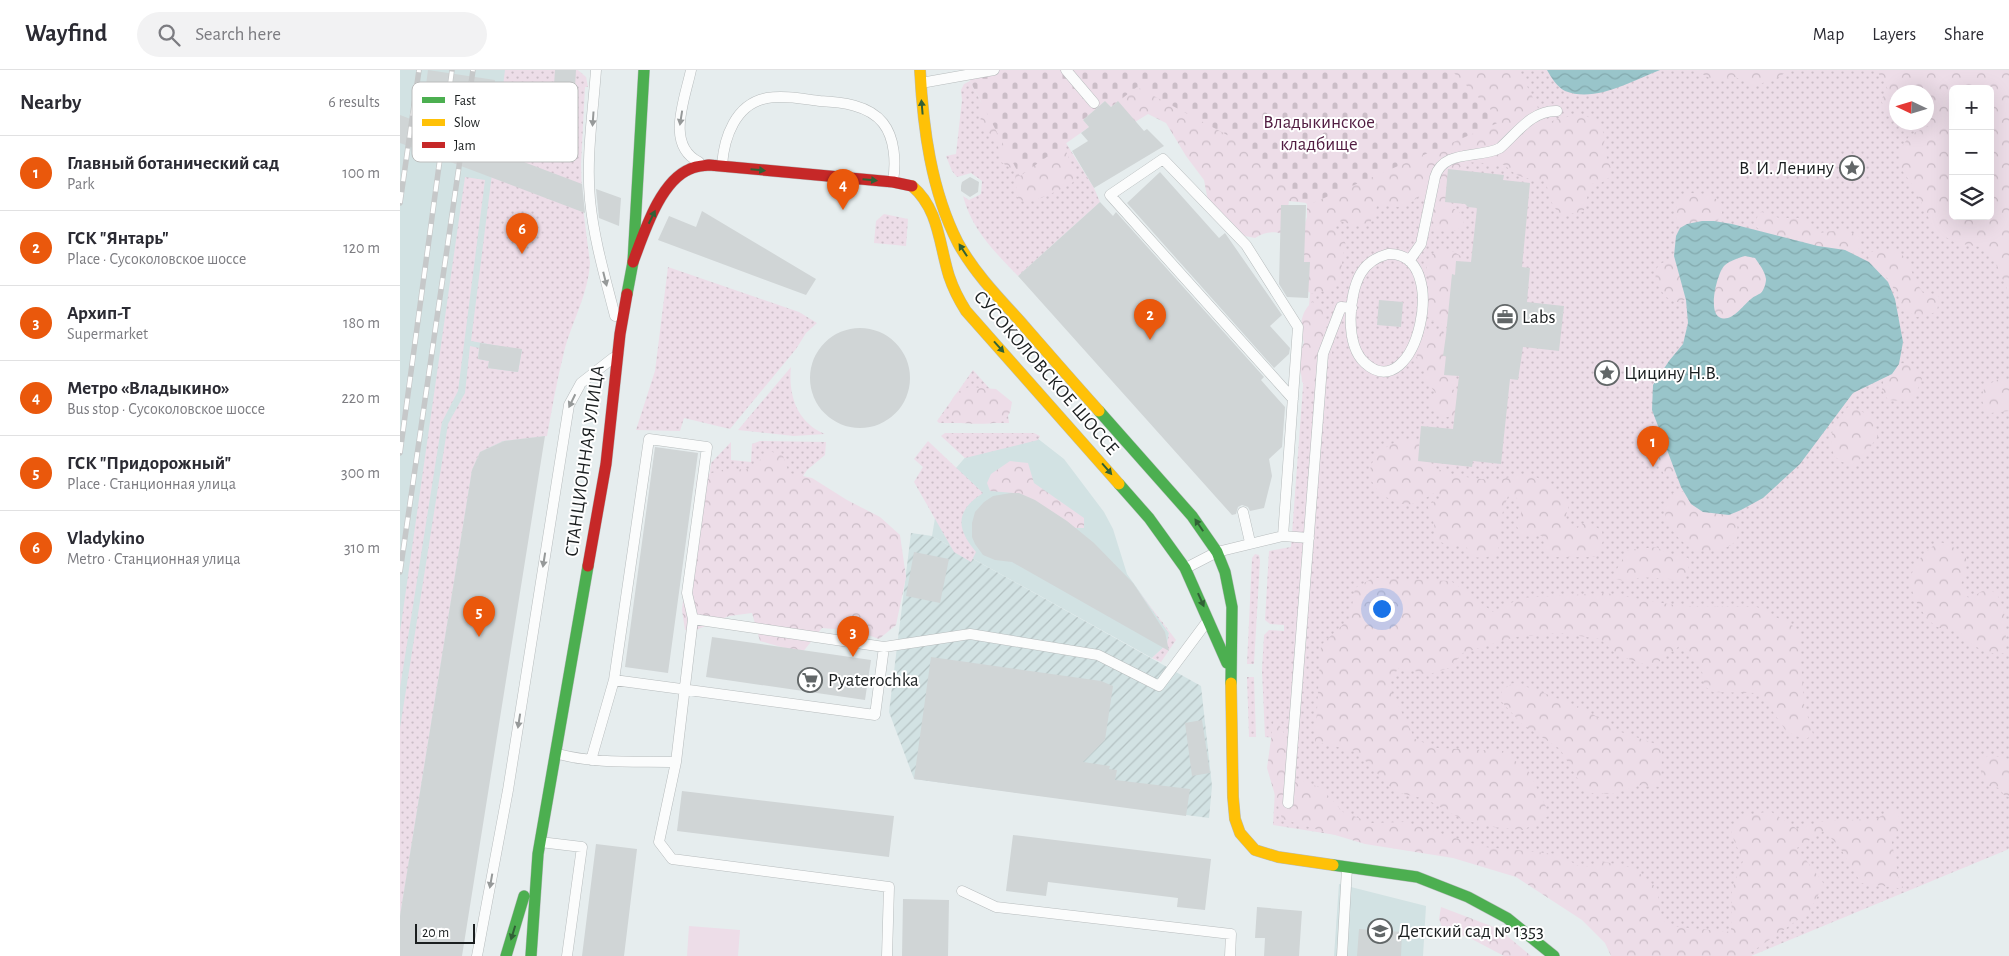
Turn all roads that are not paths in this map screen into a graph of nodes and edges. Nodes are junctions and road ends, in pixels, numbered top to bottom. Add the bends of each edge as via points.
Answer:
1 (596, 70) edge
2 (644, 70) edge
3 (691, 70) edge
4 (920, 70) edge
5 (994, 70) edge
6 (1066, 70) edge
7 (921, 83) junction
8 (1094, 103) dead end
9 (1557, 111) dead end
10 (929, 144) junction
11 (709, 165) junction
12 (722, 166) junction
13 (893, 182) junction
14 (1409, 261) junction
15 (633, 262) junction
16 (991, 289) junction
17 (1352, 308) junction
18 (966, 311) junction
19 (620, 334) junction
20 (618, 354) junction
21 (1293, 399) junction
22 (1243, 512) dead end
23 (1283, 536) junction
24 (1309, 538) junction
25 (1250, 542) junction
26 (1217, 552) junction
27 (1185, 568) junction
28 (694, 619) junction
29 (1209, 619) junction
30 (884, 647) junction
31 (1231, 671) junction
32 (614, 680) junction
33 (685, 689) junction
34 (554, 753) junction
35 (591, 760) junction
36 (676, 762) junction
37 (1288, 803) dead end
38 (538, 848) junction
39 (1347, 867) junction
40 (962, 890) dead end
41 (477, 956) edge
42 (506, 956) edge
43 (531, 956) edge
44 (568, 956) edge
45 (887, 956) edge
46 (1230, 956) edge
47 (1342, 956) edge
48 (1554, 956) edge

1 -> 19 lane via 589,164 590,200 596,248
2 - 15 street, СТАНЦИОННАЯ УЛИЦА
3 -> 11 lane via 680,120 682,146 687,154
4 - 7 street, СУСОКОЛОВСКОЕ ШОССЕ
5 - 7 lane
6 - 8 lane
10 -> 7 street, СУСОКОЛОВСКОЕ ШОССЕ
9 - 14 lane via 1536,116 1496,150 1450,159 1441,165 1435,177 1420,248
10 - 13 street via 924,168
16 -> 10 street, СУСОКОЛОВСКОЕ ШОССЕ via 950,225
11 - 12 street, СУСОКОЛОВСКОЕ ШОССЕ
15 -> 11 street, СУСОКОЛОВСКОЕ ШОССЕ via 673,181 686,170
12 -> 13 street, СУСОКОЛОВСКОЕ ШОССЕ
12 - 13 lane via 723,148 732,124 754,103 781,97 836,102 865,110 883,122 893,144
13 - 18 street, СУСОКОЛОВСКОЕ ШОССЕ via 911,186 930,210 951,281
14 - 17 lane via 1390,254 1370,262 1358,279
14 - 17 lane via 1420,280 1422,313 1415,344 1400,365 1382,371 1362,360 1353,339
15 - 19 street, СТАНЦИОННАЯ УЛИЦА
16 - 18 street via 982,286 970,291 964,303
26 -> 16 street, СУСОКОЛОВСКОЕ ШОССЕ via 1192,516
17 - 24 lane via 1340,307 1323,354
18 -> 27 street, СУСОКОЛОВСКОЕ ШОССЕ via 1149,518
19 - 20 street, СТАНЦИОННАЯ УЛИЦА
20 - 34 street, СТАНЦИОННАЯ УЛИЦА via 606,464
20 -> 41 lane via 581,383 568,405 508,790
21 - 21 lane via 1298,328 1246,245 1163,159 1110,196
21 - 23 lane
22 - 25 lane
23 - 24 lane
23 - 25 lane
24 - 37 lane
25 - 26 lane
26 - 27 lane
26 - 31 street, СУСОКОЛОВСКОЕ ШОССЕ via 1232,607
27 -> 29 street, СУСОКОЛОВСКОЕ ШОССЕ
28 - 30 lane
28 - 32 lane via 687,593 707,447 649,439
28 - 33 lane
29 - 30 lane via 1159,686 1098,655 970,634
29 - 31 street, СУСОКОЛОВСКОЕ ШОССЕ
30 - 33 lane via 875,715
31 - 39 street, СУСОКОЛОВСКОЕ ШОССЕ via 1233,796 1240,833 1256,850 1278,857
32 - 33 lane
32 - 35 lane
33 - 36 lane
34 - 35 lane
34 - 38 street, СТАНЦИОННАЯ УЛИЦА
35 - 36 lane
36 - 45 lane via 659,842 672,859 889,887
38 -> 42 street, СТАНЦИОННАЯ УЛИЦА
38 - 43 street, СТАНЦИОННАЯ УЛИЦА
38 - 44 lane via 582,847
39 - 47 lane
39 - 48 street, СУСОКОЛОВСКОЕ ШОССЕ via 1417,877 1468,897 1507,918
40 - 46 lane via 996,907 1231,934

